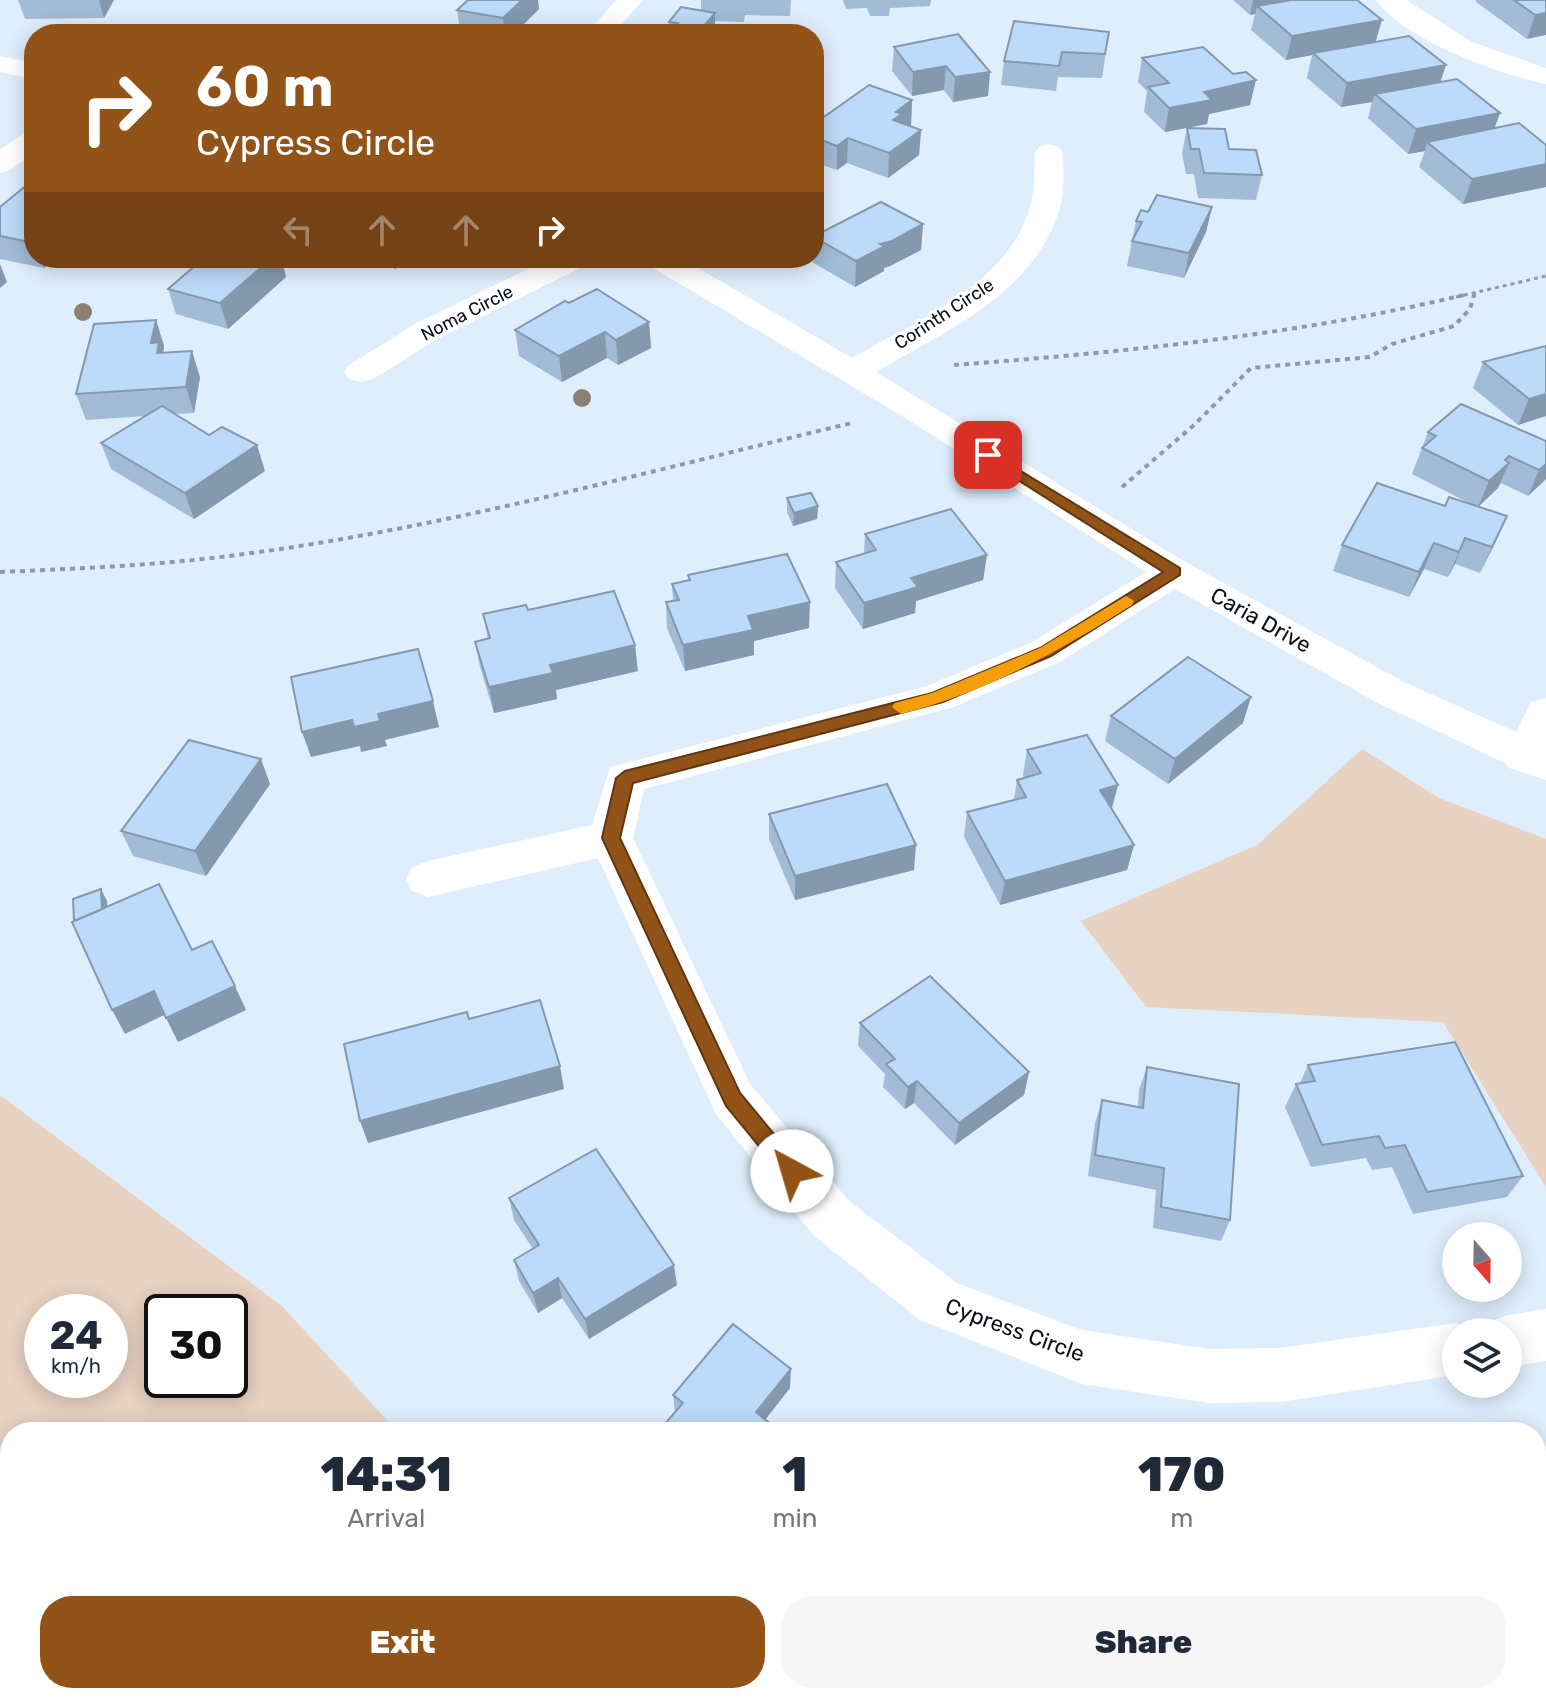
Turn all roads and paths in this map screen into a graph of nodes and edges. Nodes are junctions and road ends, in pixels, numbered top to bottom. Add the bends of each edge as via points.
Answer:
1 (630, 0) edge
2 (1389, 0) edge
3 (608, 24) edge
4 (0, 64) edge
5 (24, 69) edge
6 (1546, 76) edge
7 (24, 146) edge
8 (1049, 153) dead end
9 (0, 164) edge
10 (555, 268) edge
11 (676, 268) edge
12 (1546, 276) edge
13 (1475, 292) junction
14 (952, 365) dead end
15 (361, 372) dead end
16 (852, 372) junction
17 (914, 409) junction
18 (1088, 516) junction
19 (0, 572) edge
20 (1174, 572) junction
21 (1546, 713) edge
22 (1535, 760) edge
23 (611, 838) junction
24 (428, 879) dead end
25 (1546, 1335) edge
26 (1522, 1339) edge
27 (1442, 1351) edge

1 - 3 street
2 - 6 street via 1482,59
4 - 5 street
7 - 9 street
8 - 16 street, Corinth Circle via 1044,213 1025,254 986,291
10 - 15 street, Noma Circle via 427,331
11 - 16 street, Caria Drive
12 - 13 path
13 - 14 path via 1282,329
13 - 18 path via 1470,309 1454,326 1392,344 1370,357 1251,368
16 - 17 street, Caria Drive
17 - 18 street, Caria Drive
17 - 19 path via 365,534 139,567
18 - 20 street, Caria Drive
20 - 22 street, Caria Drive via 1390,692
20 - 23 street via 1046,652 937,698 625,778
21 - 22 street
23 - 24 street
23 - 27 street, Cypress Circle via 733,1099 831,1218 939,1302 1082,1357 1209,1376 1280,1375
25 - 26 street

